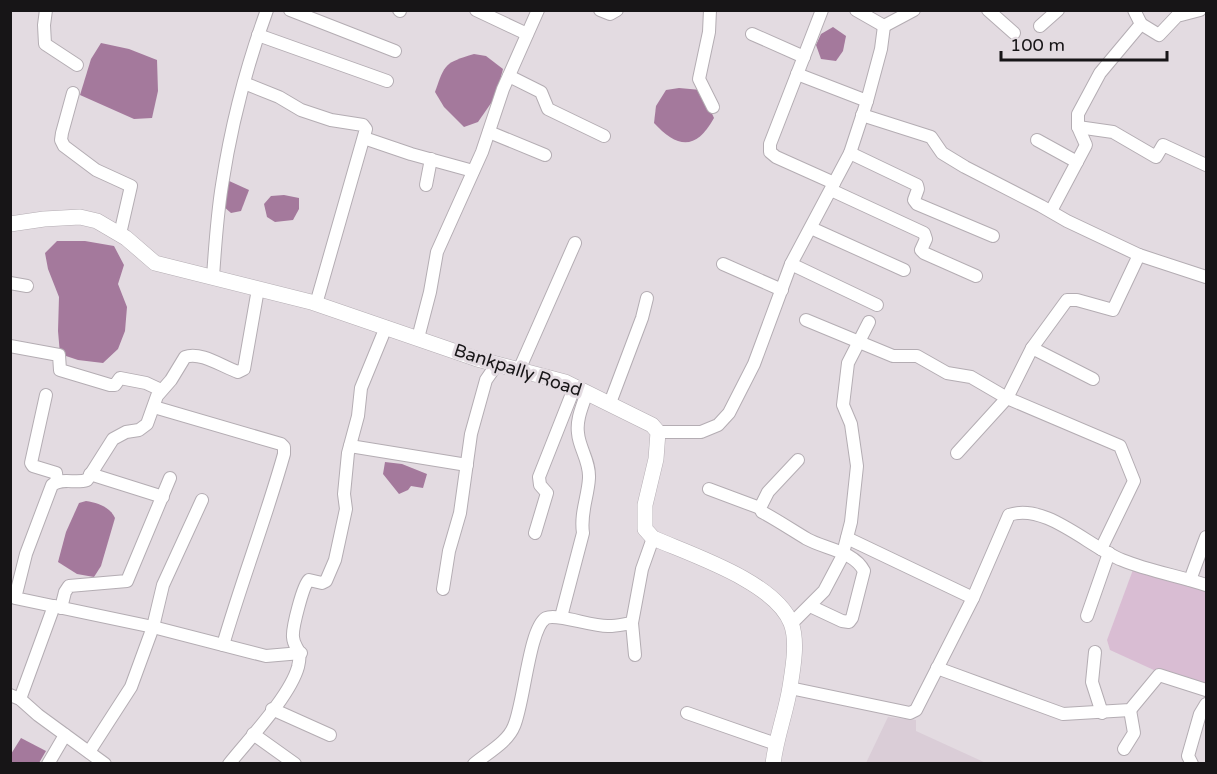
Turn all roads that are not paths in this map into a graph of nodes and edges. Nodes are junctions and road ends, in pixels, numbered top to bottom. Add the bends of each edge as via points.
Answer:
1 (46, 10) edge
2 (267, 10) edge
3 (290, 10) edge
4 (476, 10) edge
5 (538, 10) edge
6 (600, 10) edge
7 (617, 10) edge
8 (710, 10) edge
9 (822, 10) edge
10 (856, 10) edge
11 (914, 10) edge
12 (988, 10) edge
13 (1058, 10) edge
14 (1134, 10) edge
15 (1200, 10) edge
16 (1142, 24) junction
17 (884, 26) junction
18 (1040, 26) dead end
19 (1014, 33) dead end
20 (527, 34) junction
21 (752, 34) dead end
22 (258, 35) junction
23 (395, 51) dead end
24 (804, 57) junction
25 (77, 65) dead end
26 (797, 74) junction
27 (509, 76) junction
28 (387, 81) dead end
29 (244, 83) junction
30 (73, 93) dead end
31 (867, 101) junction
32 (713, 107) dead end
33 (862, 115) junction
34 (1078, 127) junction
35 (489, 132) junction
36 (604, 136) dead end
37 (364, 138) junction
38 (1037, 140) dead end
39 (850, 153) junction
40 (545, 155) dead end
41 (431, 159) junction
42 (1077, 162) junction
43 (1206, 165) edge
44 (473, 171) junction
45 (426, 185) dead end
46 (833, 186) junction
47 (1051, 211) junction
48 (10, 224) edge
49 (810, 228) junction
50 (120, 234) junction
51 (993, 236) dead end
52 (574, 243) dead end
53 (1139, 255) junction
54 (723, 264) dead end
55 (791, 264) junction
56 (904, 270) dead end
57 (976, 276) dead end
58 (213, 277) junction
59 (1206, 277) edge
60 (10, 283) edge
61 (27, 286) dead end
62 (258, 289) junction
63 (782, 290) junction
64 (646, 298) dead end
65 (316, 304) junction
66 (877, 305) dead end
67 (806, 320) dead end
68 (869, 322) dead end
69 (386, 327) junction
70 (418, 338) junction
71 (859, 343) junction
72 (10, 346) edge
73 (1032, 348) junction
74 (497, 364) junction
75 (519, 370) junction
76 (1094, 379) dead end
77 (581, 389) junction
78 (161, 390) junction
79 (46, 395) dead end
80 (1007, 398) junction
81 (610, 403) junction
82 (154, 407) junction
83 (658, 432) junction
84 (350, 446) junction
85 (957, 453) dead end
86 (798, 460) dead end
87 (467, 465) junction
88 (90, 474) junction
89 (171, 478) dead end
90 (57, 481) junction
91 (709, 489) dead end
92 (163, 497) junction
93 (202, 500) dead end
94 (760, 508) junction
95 (535, 533) dead end
96 (1206, 537) edge
97 (653, 538) junction
98 (847, 538) junction
99 (1105, 551) junction
100 (843, 553) junction
101 (15, 573) edge
102 (1190, 579) junction
103 (1206, 585) edge
104 (443, 589) dead end
105 (973, 598) junction
106 (810, 606) junction
107 (58, 607) junction
108 (1087, 616) dead end
109 (561, 617) junction
110 (632, 623) junction
111 (791, 624) junction
112 (153, 627) junction
113 (223, 645) junction
114 (301, 652) junction
115 (1095, 652) dead end
116 (635, 654) dead end
117 (938, 668) junction
118 (790, 688) junction
119 (1206, 690) edge
120 (15, 697) edge
121 (1206, 704) edge
122 (272, 709) junction
123 (1130, 710) junction
124 (687, 713) dead end
125 (1102, 713) junction
126 (253, 734) junction
127 (65, 735) junction
128 (330, 735) dead end
129 (776, 744) junction
130 (1124, 749) dead end
131 (89, 752) junction
132 (231, 763) edge
133 (48, 764) edge
134 (105, 764) edge
135 (295, 764) edge
136 (474, 764) edge
137 (773, 764) edge
138 (1192, 764) edge

1 - 25 street via 45,44
2 - 22 street
3 - 23 street
4 - 20 street
5 - 20 street
6 - 7 street via 610,14
8 - 32 street via 699,79
9 - 24 street
10 - 17 street
11 - 17 street
12 - 19 street
13 - 18 street
14 - 16 street
15 - 16 street via 1177,16 1160,35
16 - 34 street via 1100,73 1078,114
17 - 31 street
20 - 27 street
21 - 24 street
22 - 28 street
22 - 29 street
24 - 26 street
26 - 31 street
26 - 46 street via 770,152
27 - 35 street
27 - 36 street via 541,92 549,109
29 - 37 street via 301,110 363,125
29 - 58 street via 222,186
30 - 50 street via 61,140 96,170 131,186
31 - 33 street
33 - 39 street
33 - 47 street via 931,137 942,153
34 - 42 street via 1086,145
34 - 43 street via 1113,132 1156,157 1162,145
35 - 40 street
35 - 44 street
37 - 41 street
37 - 65 street
38 - 42 street
39 - 46 street
39 - 51 street via 917,185 917,204
41 - 44 street
41 - 45 street
42 - 47 street
44 - 70 street via 437,252
46 - 49 street
46 - 57 street via 924,233 924,253
47 - 53 street
48 - 50 street, Bankpally Road via 80,217
49 - 55 street
49 - 56 street
50 - 58 street, Bankpally Road via 155,262
52 - 75 street
53 - 59 street
53 - 73 street via 1113,310 1067,300
54 - 63 street
55 - 63 street
55 - 66 street
58 - 62 street, Bankpally Road
60 - 61 street
62 - 65 street, Bankpally Road
62 - 78 street via 244,369 238,372 190,355 181,360
63 - 83 street via 754,364 729,413 718,425 701,432
64 - 81 street
65 - 69 street, Bankpally Road
67 - 71 street
68 - 71 street
69 - 70 street, Bankpally Road
69 - 84 street via 361,388
70 - 74 street, Bankpally Road
71 - 80 street via 893,356 917,356 947,373 971,377
71 - 98 street via 848,363 843,405 851,423 857,466
72 - 78 street via 59,355 60,370 110,385 120,378
73 - 76 street
73 - 80 street
74 - 75 street, Bankpally Road
74 - 87 street via 486,380 479,403
75 - 77 street, Bankpally Road
77 - 81 street, Bankpally Road
77 - 95 street via 539,477 547,493
77 - 109 street via 578,434 589,477 581,520 584,533
78 - 82 street
79 - 90 street via 32,463 56,473
80 - 85 street
80 - 99 street via 1120,446 1134,481
81 - 83 street, Bankpally Road via 652,424
82 - 88 street via 144,427 113,439
82 - 113 street via 284,447
83 - 97 street via 645,505 645,529
84 - 87 street
84 - 114 street via 346,509 333,567 326,581 309,580 303,589 292,637
86 - 94 street via 768,492
87 - 104 street
88 - 90 street via 83,482
88 - 92 street
89 - 92 street
90 - 101 street via 52,484
91 - 94 street
92 - 107 street via 128,581 69,586
93 - 112 street via 163,585
94 - 100 street via 809,540
96 - 102 street
97 - 110 street via 642,569
97 - 111 street via 753,583 780,605
98 - 100 street
98 - 105 street
99 - 102 street via 1122,560
99 - 105 street via 1043,515 1027,511 1009,514
99 - 108 street
100 - 106 street via 824,591
100 - 106 street via 864,572 852,618 842,621
101 - 107 street via 15,598
102 - 103 street
105 - 117 street
106 - 111 street
107 - 112 street
107 - 120 street
109 - 110 street via 609,627
109 - 136 street via 547,618 537,626 513,729
110 - 116 street
111 - 118 street via 794,645
112 - 113 street
112 - 131 street via 131,687
113 - 114 street via 266,656
114 - 122 street via 289,688
115 - 125 street via 1092,682
117 - 118 street via 920,705 910,713
117 - 125 street via 1063,714
118 - 129 street
119 - 123 street via 1159,675
120 - 127 street
121 - 138 street via 1188,756
122 - 126 street
122 - 128 street
123 - 125 street
123 - 130 street via 1134,733
124 - 129 street
126 - 132 street
126 - 135 street
127 - 131 street
127 - 133 street
129 - 137 street
131 - 134 street

